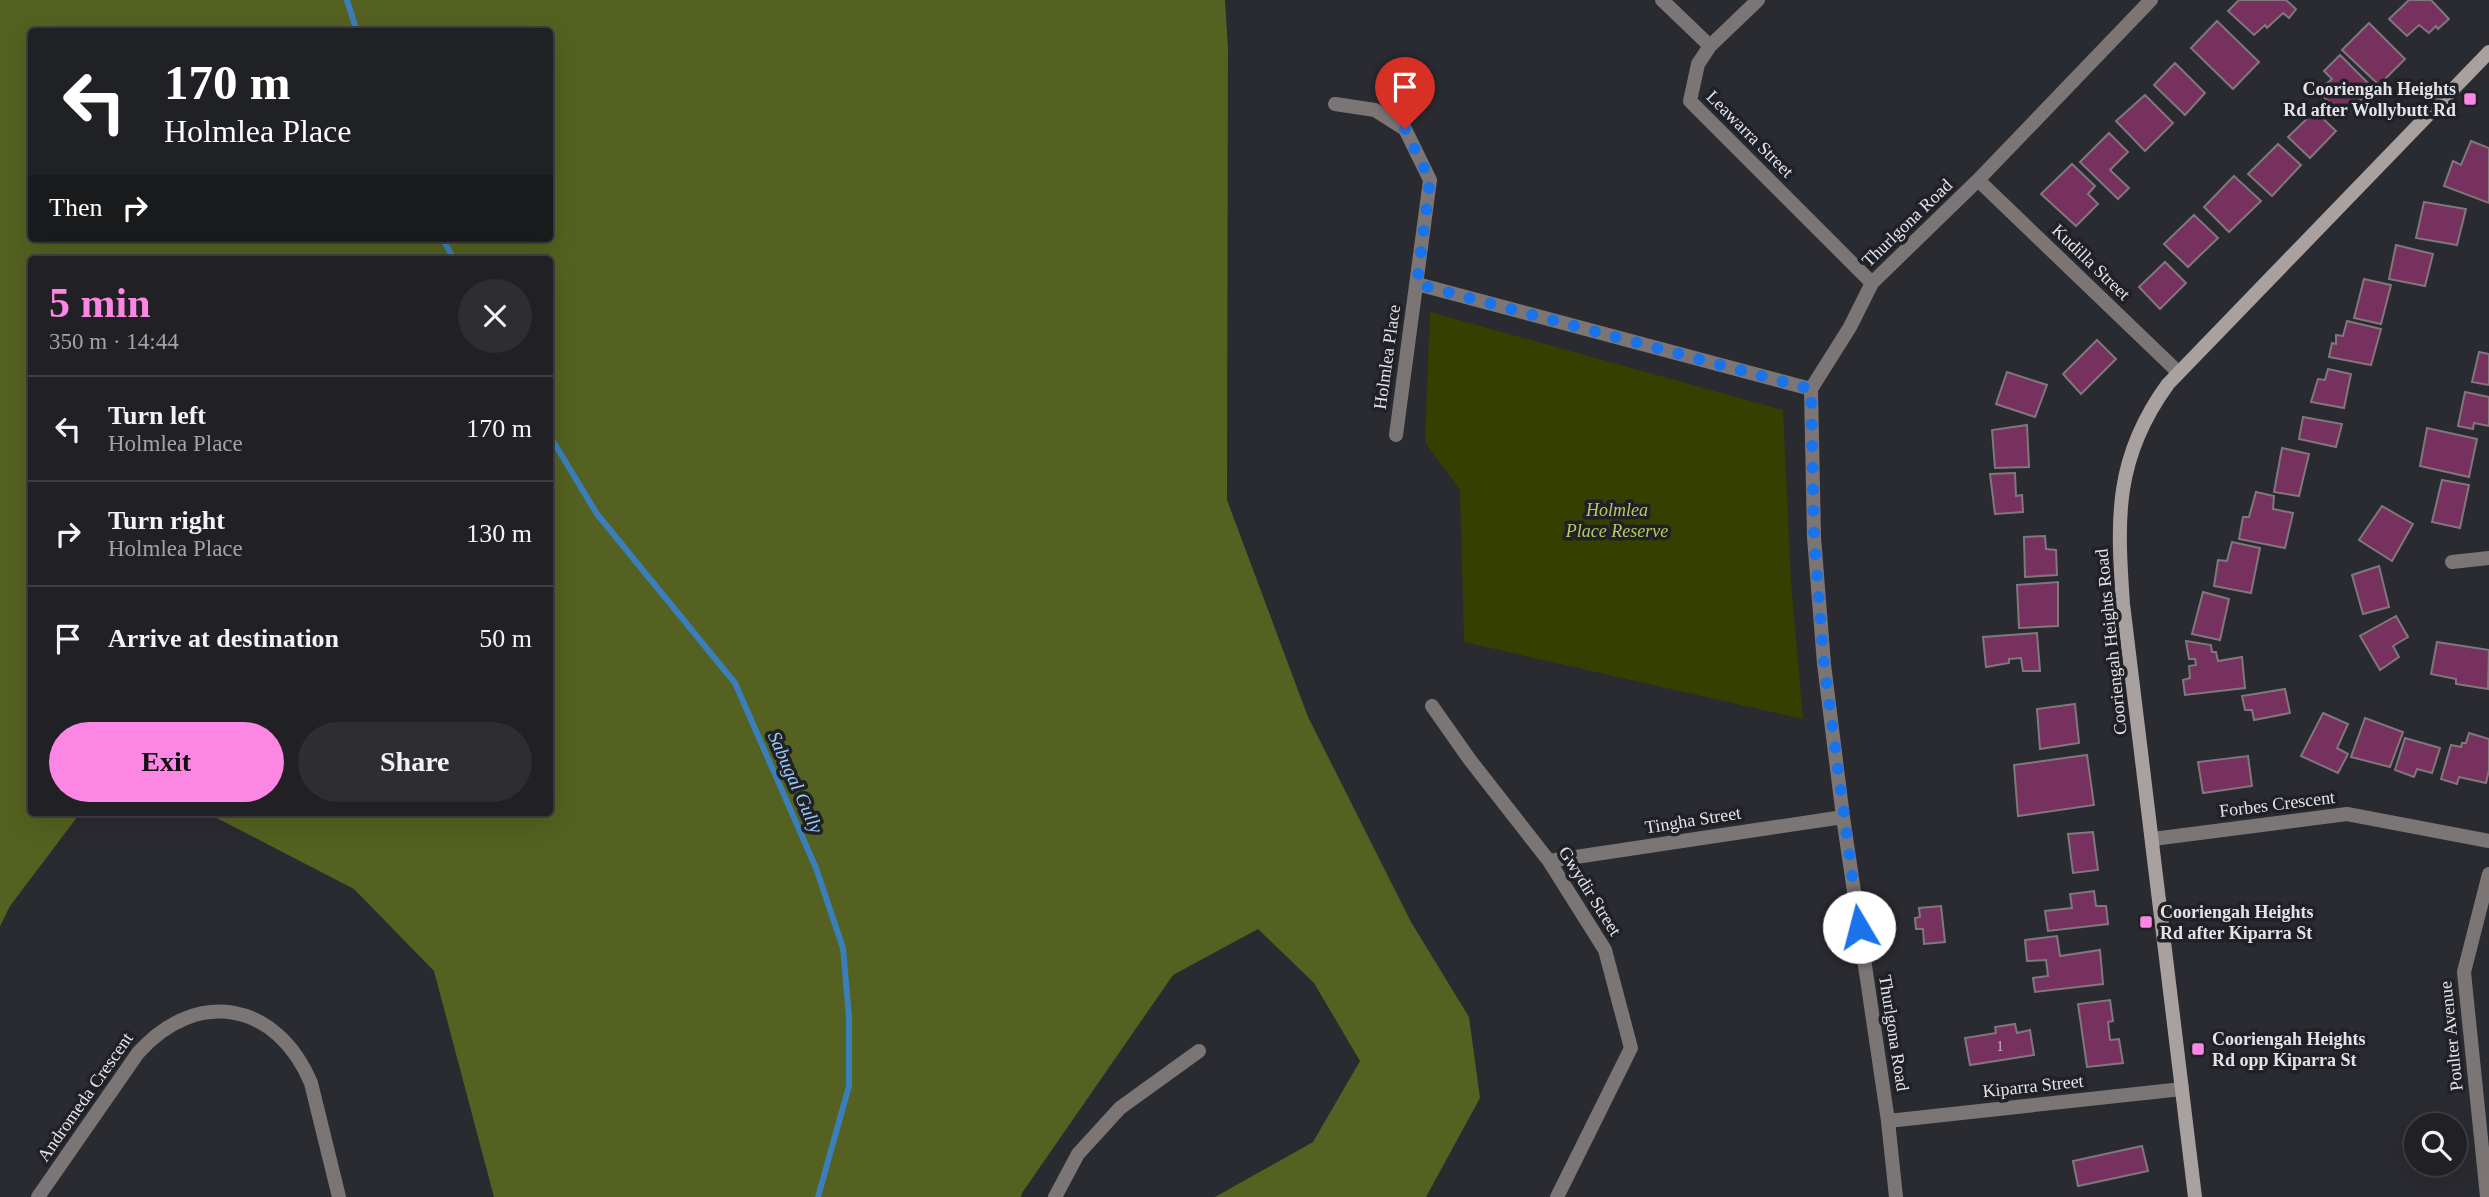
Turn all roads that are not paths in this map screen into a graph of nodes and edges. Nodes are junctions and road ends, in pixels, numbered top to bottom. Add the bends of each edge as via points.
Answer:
1 (1662, 0) edge
2 (1758, 0) edge
3 (2151, 0) edge
4 (1710, 46) junction
5 (2489, 52) edge
6 (1335, 104) dead end
7 (1978, 180) junction
8 (1872, 283) junction
9 (1417, 284) junction
10 (2178, 372) junction
11 (1811, 389) junction
12 (1396, 435) dead end
13 (2489, 558) edge
14 (2452, 562) dead end
15 (1432, 706) dead end
16 (1843, 817) junction
17 (2152, 839) junction
18 (2489, 841) edge
19 (1549, 861) junction
20 (2489, 874) edge
21 (1199, 1051) dead end
22 (2182, 1089) junction
23 (1888, 1121) junction
24 (38, 1197) edge
25 (340, 1197) edge
26 (1055, 1197) edge
27 (1557, 1197) edge
28 (1896, 1197) edge
29 (2195, 1197) edge
30 (2487, 1197) edge

1 - 4 street
2 - 4 street, Leawarra Street
3 - 7 street, Thurlgona Road
4 - 8 street, Leawarra Street via 1698,64 1689,101
5 - 10 street, Cooriengah Heights Road
6 - 9 street, Holmlea Place via 1375,110 1405,129 1430,180
7 - 8 street, Thurlgona Road
7 - 10 street, Kudilla Street
8 - 11 street, Thurlgona Road
9 - 11 street, Holmlea Place
9 - 12 street, Holmlea Place
10 - 17 street, Cooriengah Heights Road via 2137,436 2119,510 2123,604
11 - 16 street, Thurlgona Road via 1815,550
13 - 14 street
15 - 19 street, Gwydir Street
16 - 19 street, Tingha Street
16 - 23 street, Thurlgona Road
17 - 18 street, Forbes Crescent via 2347,814
17 - 22 street, Cooriengah Heights Road
19 - 27 street, Gwydir Street via 1605,950 1631,1048
20 - 30 street, Poulter Avenue via 2464,972
21 - 26 street via 1120,1108 1077,1154
22 - 23 street, Kiparra Street
22 - 29 street, Cooriengah Heights Road
23 - 28 street, Thurlgona Road
24 - 25 street, Andromeda Crescent via 154,1035 197,1014 223,1012 261,1022 279,1034 304,1066

